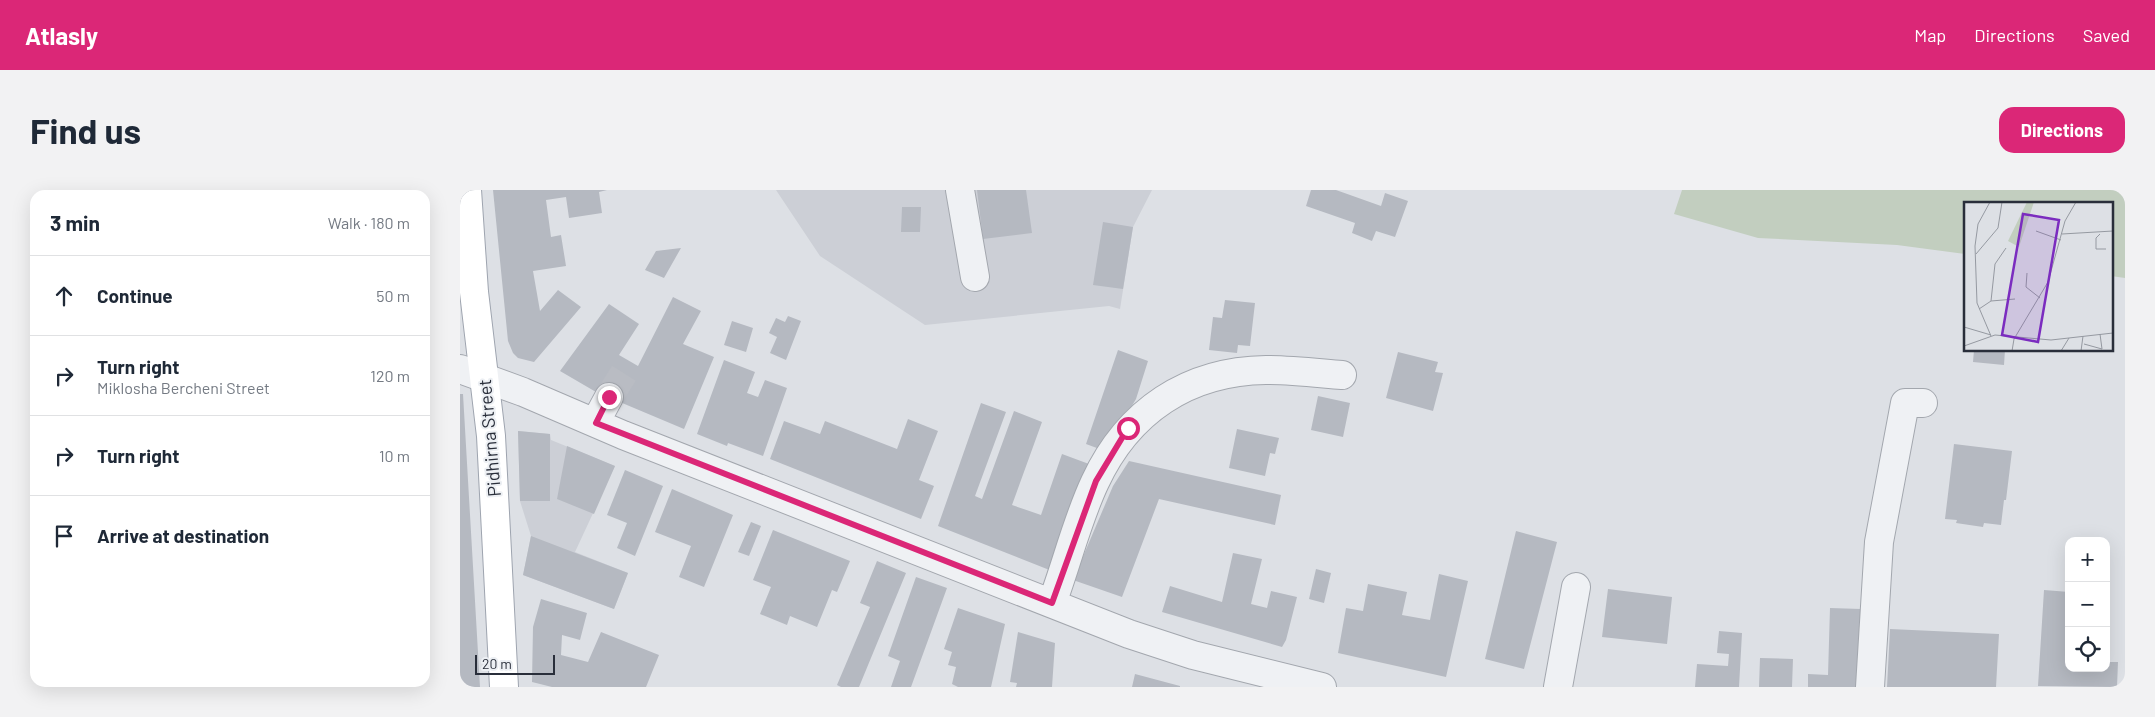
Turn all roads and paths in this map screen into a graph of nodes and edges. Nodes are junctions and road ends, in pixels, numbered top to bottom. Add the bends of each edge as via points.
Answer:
1 (467, 190) edge
2 (960, 190) edge
3 (975, 276) dead end
4 (472, 373) edge
5 (1342, 375) dead end
6 (609, 397) tunnel mouth
7 (1923, 403) dead end
8 (596, 423) junction
9 (1576, 587) dead end
10 (1052, 603) junction
11 (504, 687) edge
12 (1322, 687) edge
13 (1558, 687) edge
14 (1870, 687) edge

1 - 4 main road, Pidhirna Street via 474,292
2 - 3 street
4 - 8 street
4 - 11 main road, Pidhirna Street via 491,436
5 - 10 street via 1266,370 1228,375 1192,384 1155,404 1128,428 1096,481
6 - 8 street
7 - 14 street via 1905,403 1879,542
8 - 10 street
9 - 13 street
10 - 12 street via 1193,655

